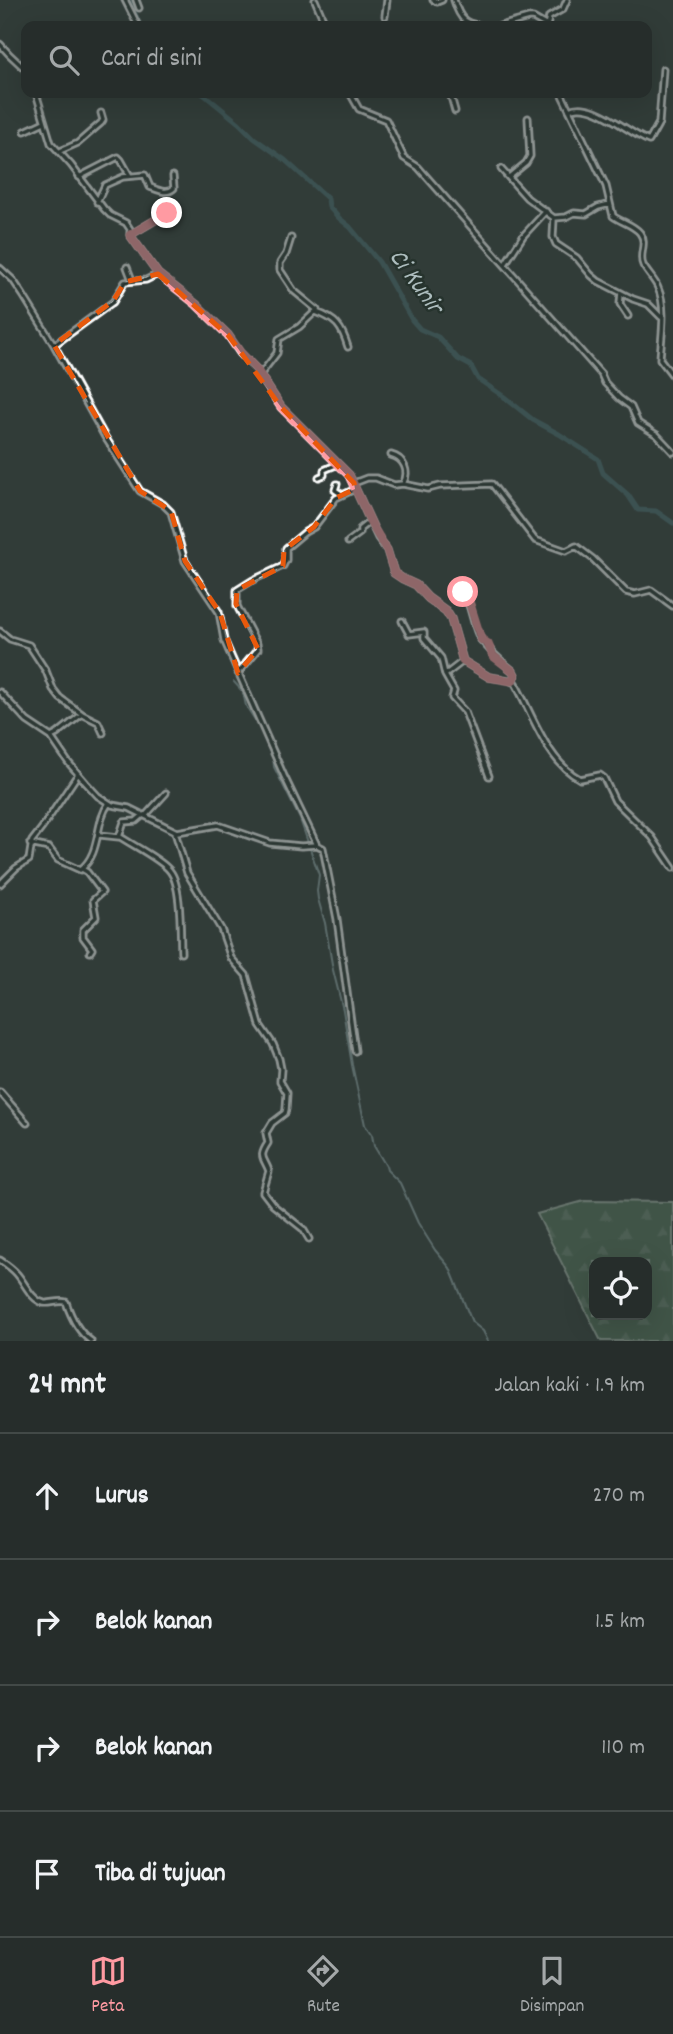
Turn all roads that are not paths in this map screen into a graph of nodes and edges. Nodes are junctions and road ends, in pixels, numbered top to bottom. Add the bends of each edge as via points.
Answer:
1 (125, 0) edge
2 (136, 0) edge
3 (315, 0) edge
4 (387, 0) edge
5 (433, 0) edge
6 (442, 0) edge
7 (454, 0) edge
8 (567, 0) edge
9 (139, 8) dead end
10 (385, 16) dead end
11 (136, 21) edge
12 (324, 21) edge
13 (466, 21) edge
14 (518, 21) edge
15 (538, 21) edge
16 (548, 21) edge
17 (0, 44) edge
18 (21, 65) edge
19 (663, 69) dead end
20 (37, 98) edge
21 (352, 98) edge
22 (451, 98) edge
23 (563, 98) edge
24 (569, 110) junction
25 (455, 111) dead end
26 (101, 113) dead end
27 (528, 118) dead end
28 (44, 122) junction
29 (25, 131) dead end
30 (60, 152) junction
31 (501, 169) dead end
32 (130, 176) junction
33 (173, 176) dead end
34 (79, 177) junction
35 (509, 177) junction
36 (97, 202) junction
37 (610, 204) junction
38 (546, 211) junction
39 (167, 213) dead end
40 (554, 218) junction
41 (130, 235) junction
42 (291, 237) dead end
43 (505, 265) junction
44 (127, 267) dead end
45 (0, 268) edge
46 (158, 274) junction
47 (132, 280) junction
48 (621, 293) junction
49 (654, 309) junction
50 (662, 310) junction
51 (316, 312) junction
52 (628, 316) dead end
53 (662, 318) junction
54 (54, 345) junction
55 (348, 347) dead end
56 (260, 375) junction
57 (673, 376) edge
58 (673, 452) edge
59 (391, 455) dead end
60 (338, 464) junction
61 (319, 477) dead end
62 (354, 483) junction
63 (337, 484) dead end
64 (403, 484) junction
65 (355, 489) junction
66 (341, 495) junction
67 (370, 521) junction
68 (348, 542) dead end
69 (463, 592) dead end
70 (673, 606) edge
71 (402, 621) dead end
72 (0, 631) edge
73 (463, 661) junction
74 (238, 673) junction
75 (445, 675) junction
76 (512, 681) junction
77 (0, 692) edge
78 (82, 714) junction
79 (103, 733) dead end
80 (51, 737) junction
81 (78, 774) junction
82 (489, 776) dead end
83 (166, 793) dead end
84 (109, 803) junction
85 (144, 816) junction
86 (175, 832) junction
87 (99, 835) junction
88 (120, 836) junction
89 (30, 844) junction
90 (315, 845) junction
91 (673, 868) edge
92 (82, 869) junction
93 (0, 884) edge
94 (90, 952) dead end
95 (181, 953) dead end
96 (355, 1051) dead end
97 (0, 1092) edge
98 (27, 1124) dead end
99 (309, 1239) dead end
100 (0, 1260) edge
101 (91, 1341) edge

1 - 11 street
2 - 9 street
3 - 12 street
4 - 10 street
5 - 6 street
7 - 13 street
8 - 16 street
14 - 15 street
17 - 18 street
19 - 24 street via 659,123 649,141 594,110
20 - 28 street
21 - 43 street via 359,109 386,120 404,158 418,167
22 - 25 street
23 - 24 street
24 - 37 street via 606,186
26 - 30 street via 102,123
27 - 35 street via 530,156
28 - 29 street
28 - 30 street via 51,143
30 - 34 street
31 - 35 street
32 - 33 street via 145,175 149,187 166,192 174,188
32 - 34 street via 118,157
32 - 36 street via 108,183
34 - 36 street
35 - 38 street
36 - 41 street via 126,223
37 - 40 street via 586,214
37 - 50 street via 615,218 643,237 643,266 659,289
38 - 40 street
38 - 43 street
39 - 41 street
40 - 48 street via 556,244 598,281
41 - 46 street
42 - 51 street via 280,270
43 - 58 street via 605,383 631,407 640,425
44 - 47 street
45 - 54 street via 13,280
46 - 47 street
46 - 56 street via 228,335
47 - 54 street via 125,282 113,302
48 - 49 street
48 - 52 street via 620,304
49 - 50 street
49 - 53 street
50 - 53 street
51 - 55 street via 339,326
51 - 56 street via 279,339 277,354
53 - 57 street via 660,359
54 - 74 street via 140,491 171,512 185,561 219,612 223,637
56 - 60 street via 281,407
59 - 64 street via 405,467
60 - 61 street
60 - 62 street
62 - 64 street via 372,478
62 - 65 street
63 - 66 street via 335,490
64 - 70 street via 428,489 492,484 535,540 566,551 576,546 626,592 651,590
65 - 66 street
65 - 67 street
66 - 74 street via 314,527 286,548 284,566 237,590 237,606 258,649
67 - 68 street
67 - 73 street via 394,573 416,585 449,614
69 - 76 street via 481,639 493,656 513,671
71 - 75 street via 409,634 424,632 441,658
72 - 78 street via 29,645 53,689
73 - 75 street
73 - 76 street via 489,677
74 - 90 street
75 - 82 street via 454,691 452,698 465,712
76 - 91 street via 561,762 580,779 604,778 620,807 652,837
77 - 80 street
78 - 79 street via 98,722
78 - 80 street
80 - 81 street
81 - 84 street
81 - 89 street
83 - 85 street
84 - 85 street
84 - 87 street
85 - 86 street
85 - 88 street via 125,821
86 - 90 street via 223,825 270,843
86 - 99 street via 187,873 221,929 231,958 246,975 260,1025 281,1064 286,1109 266,1133 268,1143 262,1158 269,1171 264,1195
87 - 88 street
87 - 92 street
88 - 95 street via 172,874 179,901
89 - 92 street via 49,848 58,860
89 - 93 street via 29,860
90 - 96 street via 324,850 334,900
92 - 94 street via 102,892 93,900 96,917 83,930
97 - 98 street
100 - 101 street via 15,1271 37,1300 66,1302 79,1330

